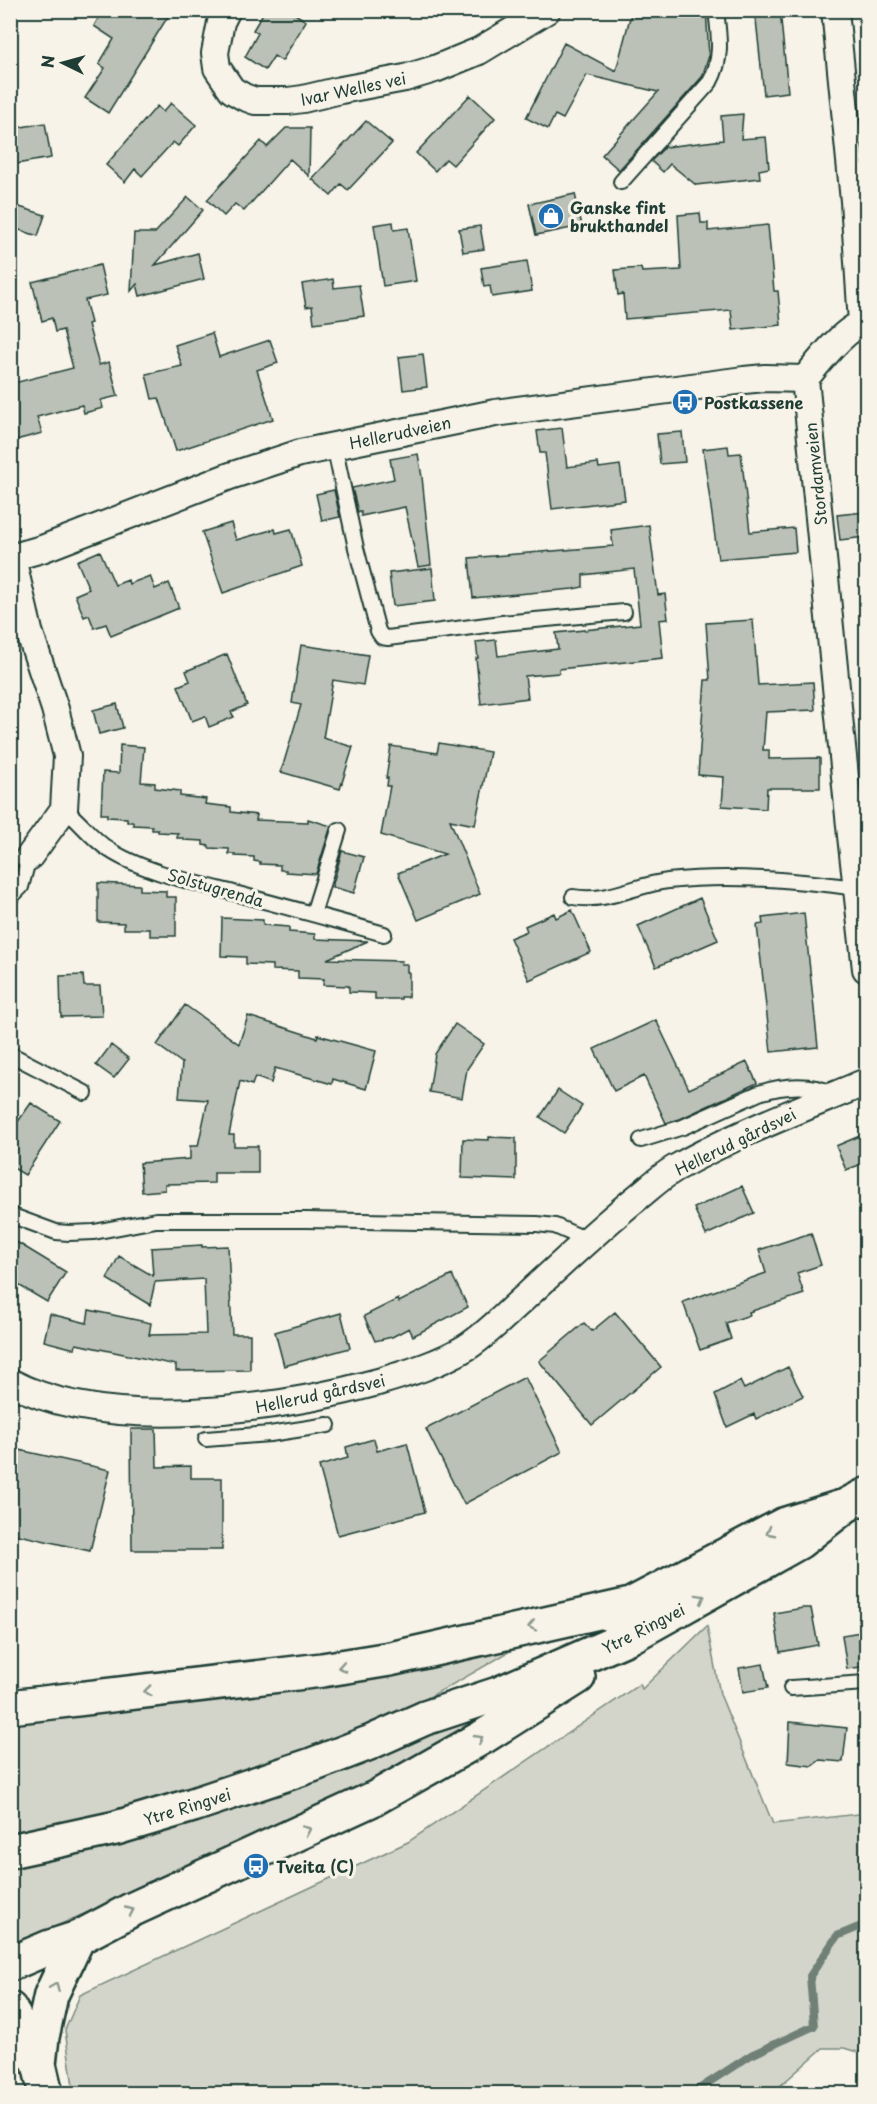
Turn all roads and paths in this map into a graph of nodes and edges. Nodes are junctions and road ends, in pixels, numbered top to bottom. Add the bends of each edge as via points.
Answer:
1 (227, 10) edge
2 (547, 10) edge
3 (716, 10) edge
4 (835, 10) edge
5 (621, 182) dead end
6 (864, 323) edge
7 (805, 379) junction
8 (334, 446) junction
9 (11, 555) edge
10 (624, 612) dead end
11 (64, 809) junction
12 (339, 831) dead end
13 (29, 857) joint
14 (857, 888) junction
15 (573, 897) dead end
16 (10, 898) edge
17 (313, 914) junction
18 (384, 934) dead end
19 (865, 940) edge
20 (867, 969) edge
21 (10, 1054) edge
22 (867, 1082) edge
23 (86, 1093) dead end
24 (836, 1095) junction
25 (641, 1140) dead end
26 (10, 1215) edge
27 (586, 1240) junction
28 (10, 1382) edge
29 (232, 1410) junction
30 (301, 1415) junction
31 (328, 1425) dead end
32 (234, 1437) junction
33 (206, 1439) dead end
34 (856, 1500) edge
35 (631, 1621) junction
36 (867, 1683) edge
37 (791, 1688) dead end
38 (10, 1707) edge
39 (10, 1851) edge
40 (78, 1938) junction
41 (40, 1952) junction
42 (10, 1964) edge
43 (10, 2009) edge
44 (37, 2065) edge

1 - 2 street, Ivar Welles vei via 215,53 217,68 232,90 244,97 288,101 435,69 479,51
3 - 5 lane via 720,47 710,82
4 - 6 street
6 - 7 street via 842,339
7 - 8 street, Hellerudveien via 744,380 495,413
7 - 14 street, Stordamveien
8 - 9 street, Hellerudveien via 230,476 42,549
8 - 10 lane via 356,548 382,637
9 - 11 street via 29,631 67,756
11 - 13 street
11 - 17 lane, Solstugrenda via 102,844 130,861 192,883
12 - 17 lane
13 - 16 lane via 21,887
14 - 15 lane via 696,878 664,881 602,898
14 - 19 street, Stordamveien
17 - 18 lane, Solstugrenda
19 - 20 street, Stordamveien
21 - 23 lane
22 - 24 street, Hellerud gårdsvei
24 - 25 lane via 791,1085 775,1088
24 - 27 street, Hellerud gårdsvei via 767,1123 673,1170
26 - 27 lane via 39,1227 69,1233 156,1220 295,1220 537,1224 555,1226
27 - 30 street, Hellerud gårdsvei via 494,1326 467,1346 412,1372 346,1391
28 - 29 street, Hellerud gårdsvei via 42,1396 85,1406 145,1411
29 - 30 street, Hellerud gårdsvei
29 - 32 lane
30 - 31 lane
30 - 32 lane
32 - 33 lane
34 - 35 main road, Ytre Ringvei via 783,1525
35 -> 38 main road via 322,1670
35 - 39 main road, Ytre Ringvei via 489,1678 425,1718 312,1765 116,1828
40 -> 35 main road via 418,1775 593,1669
36 - 37 lane
40 - 41 main road
44 -> 40 main road via 51,1995
41 - 42 main road
41 - 44 main road via 28,2000
43 - 44 main road

